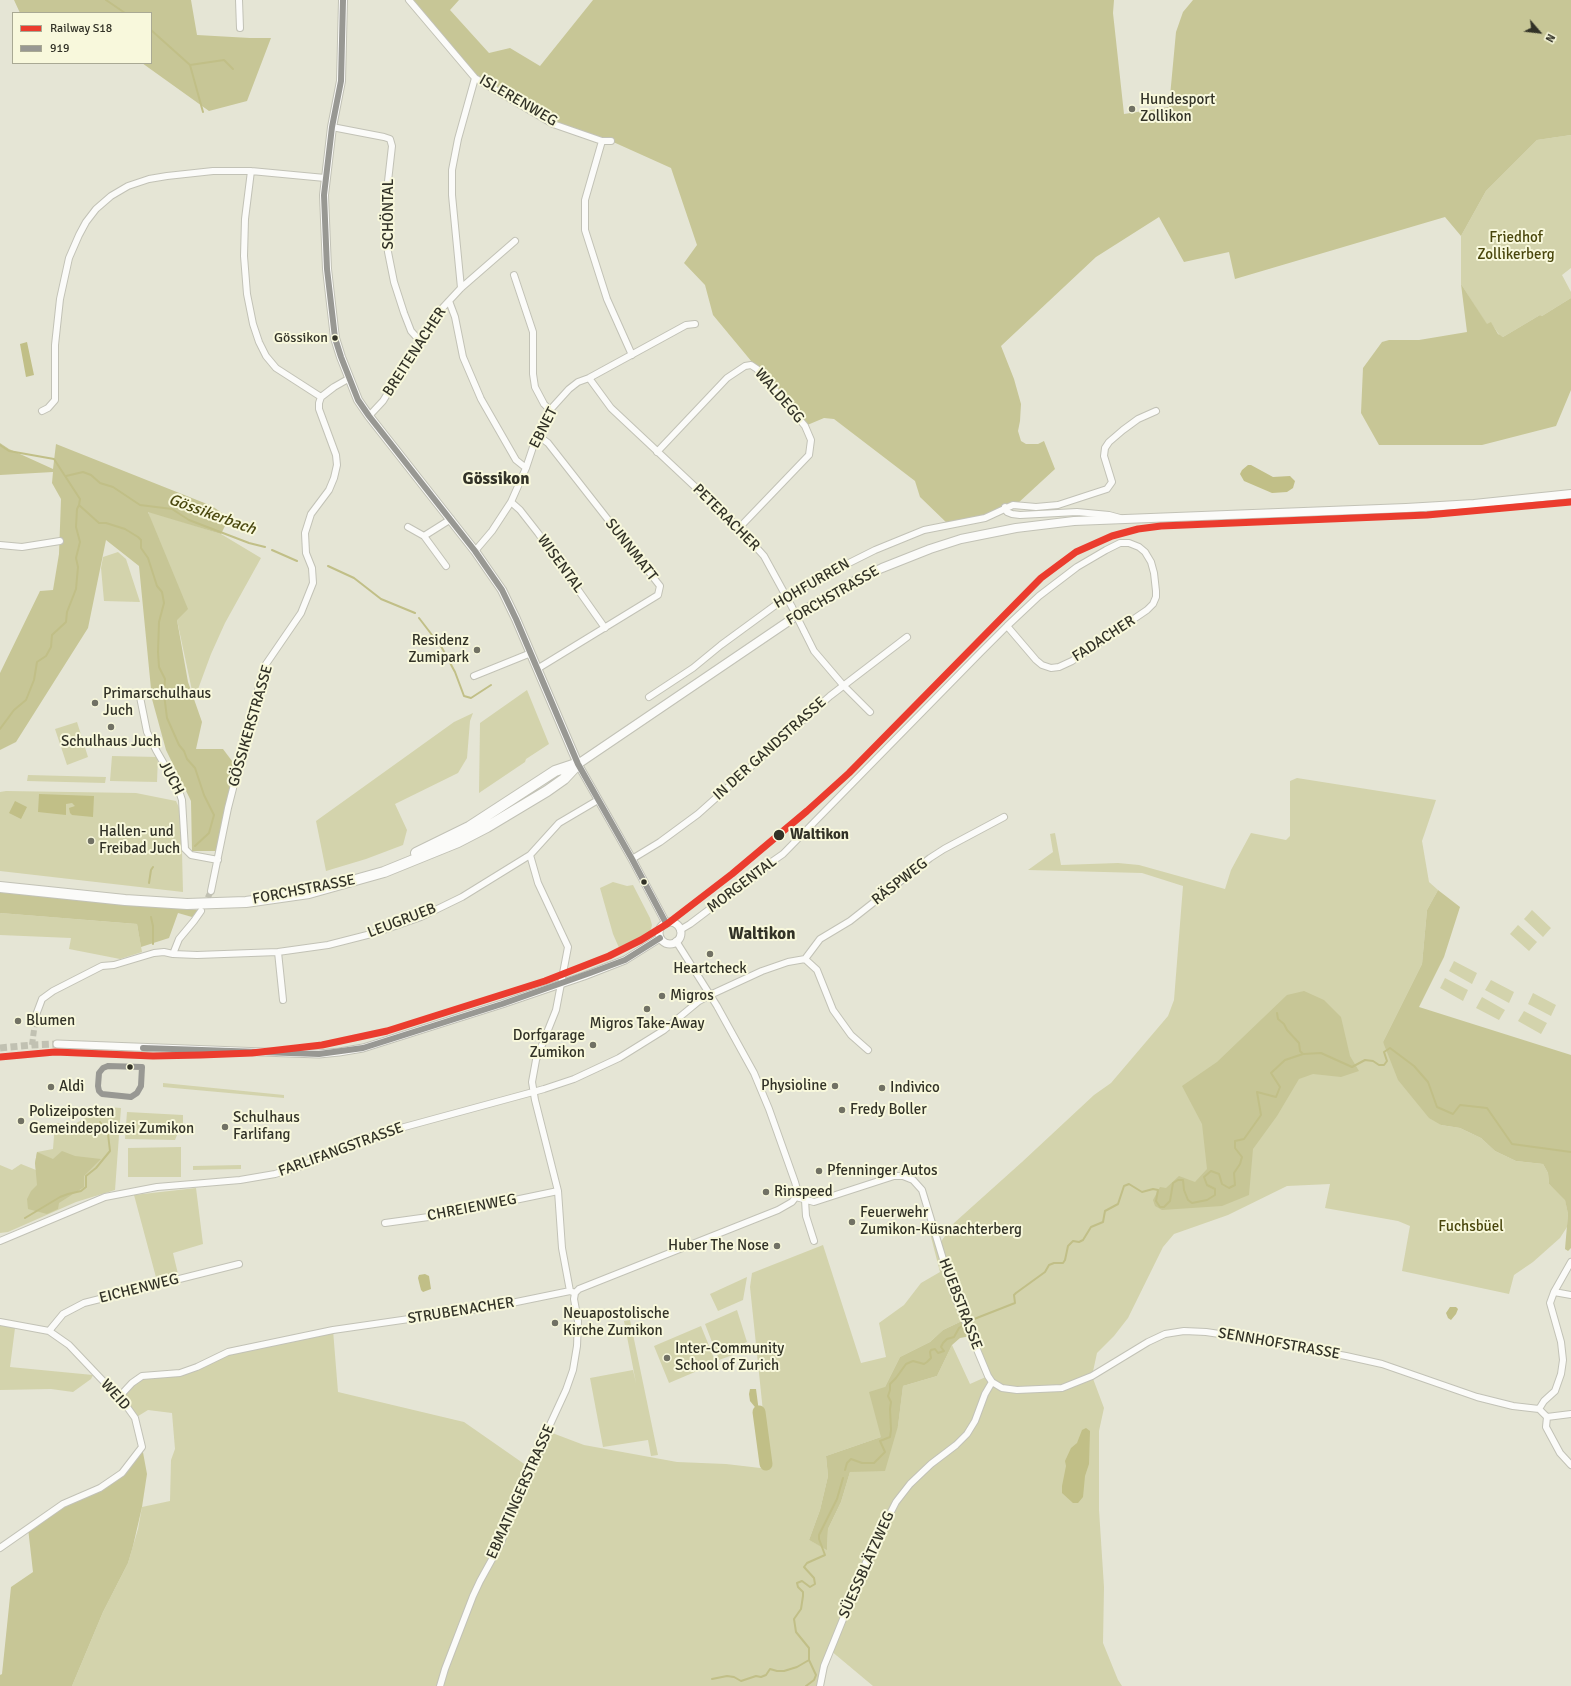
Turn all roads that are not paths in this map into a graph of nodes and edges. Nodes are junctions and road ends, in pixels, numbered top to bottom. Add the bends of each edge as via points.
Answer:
1 (239, 0) edge
2 (344, 0) edge
3 (409, 0) edge
4 (240, 28) dead end
5 (475, 78) junction
6 (332, 127) junction
7 (602, 141) junction
8 (611, 141) dead end
9 (251, 171) junction
10 (325, 178) junction
11 (515, 241) dead end
12 (514, 275) dead end
13 (461, 288) junction
14 (449, 301) junction
15 (694, 324) dead end
16 (420, 341) junction
17 (632, 355) junction
18 (590, 378) junction
19 (348, 379) junction
20 (321, 397) junction
21 (550, 410) junction
22 (42, 411) dead end
23 (1156, 411) dead end
24 (369, 416) junction
25 (537, 435) junction
26 (657, 452) junction
27 (526, 468) junction
28 (1571, 494) edge
29 (511, 502) junction
30 (1005, 507) junction
31 (451, 519) junction
32 (1124, 519) junction
33 (408, 528) dead end
34 (739, 528) junction
35 (424, 536) junction
36 (60, 541) dead end
37 (0, 545) edge
38 (1139, 547) joint
39 (475, 551) junction
40 (446, 566) dead end
41 (787, 598) junction
42 (1007, 626) junction
43 (605, 628) junction
44 (907, 637) dead end
45 (531, 653) junction
46 (537, 669) junction
47 (474, 676) dead end
48 (843, 685) junction
49 (649, 697) dead end
50 (140, 698) dead end
51 (870, 712) dead end
52 (578, 764) junction
53 (598, 800) junction
54 (1004, 817) dead end
55 (530, 855) junction
56 (632, 859) junction
57 (218, 860) junction
58 (0, 881) edge
59 (0, 887) edge
60 (211, 891) tunnel mouth
61 (201, 911) tunnel mouth
62 (666, 923) junction
63 (680, 930) junction
64 (660, 938) junction
65 (676, 941) junction
66 (278, 952) junction
67 (173, 954) junction
68 (806, 959) junction
69 (560, 983) junction
70 (710, 995) junction
71 (283, 1000) dead end
72 (36, 1015) tunnel mouth
73 (57, 1044) tunnel mouth
74 (868, 1050) dead end
75 (533, 1092) junction
76 (558, 1191) junction
77 (796, 1197) junction
78 (805, 1200) junction
79 (385, 1223) dead end
80 (814, 1240) dead end
81 (0, 1241) edge
82 (1571, 1262) edge
83 (239, 1264) dead end
84 (573, 1292) junction
85 (1554, 1292) junction
86 (1571, 1295) edge
87 (0, 1322) edge
88 (49, 1331) junction
89 (992, 1382) junction
90 (119, 1397) junction
91 (1539, 1409) junction
92 (1571, 1414) edge
93 (1547, 1417) junction
94 (1571, 1465) edge
95 (0, 1548) edge
96 (440, 1686) edge
97 (820, 1686) edge

1 - 4 street
2 - 6 main road via 341,81
3 - 5 street, ISLERENWEG
5 - 7 street, ISLERENWEG via 553,124
5 - 13 street via 452,170
6 - 10 main road
6 - 16 street, SCHÖNTAL via 390,140 392,146 385,224 388,252 404,313 411,332
7 - 8 street, ISLERENWEG
7 - 17 street via 585,200 586,230 608,299
9 - 10 street
9 - 20 street via 245,219 244,256 248,294 259,342 276,368
9 - 22 street via 213,171 149,179 128,186 96,209 78,235 69,258 60,299 55,345 55,400
10 - 19 main road via 324,233 330,298 335,338
11 - 13 street, BREITENACHER
12 - 21 street via 533,332 535,387
13 - 14 street, BREITENACHER
14 - 16 street, BREITENACHER via 435,316
14 - 27 street via 463,357 473,383 516,460
15 - 17 street, EBNET via 686,325
16 - 24 street, BREITENACHER via 383,401
17 - 18 street, EBNET
18 - 21 street, EBNET via 578,382 569,389
18 - 26 street, PETERACHER via 611,408
19 - 20 street
19 - 24 main road
20 - 57 street, GÖSSIKERSTRASSE via 320,409 337,459 329,490 311,514 305,533 306,554 312,568 313,583 301,613 264,667 228,808
21 - 25 street, EBNET
23 - 30 street via 1138,419 1105,448 1104,456 1112,482 1107,489 1058,506 1036,507 1017,504
24 - 31 main road
25 - 27 street, EBNET
25 - 43 street, SUNNMATT via 548,443 660,586 658,595
26 - 34 street, PETERACHER
26 - 34 street, WALDEGG via 728,378 745,366 751,365 757,369 805,426 811,440 809,455
27 - 29 street, EBNET
28 - 32 main road, FORCHSTRASSE via 1406,508
29 - 39 street, EBNET
29 - 43 street, WISENTAL via 538,533
30 - 32 street, FORCHSTRASSE via 1007,512 1020,515 1077,512
30 - 41 street, HOHFURREN via 985,518 924,530 875,550
31 - 35 street
31 - 39 main road
32 - 52 main road, FORCHSTRASSE via 1049,523 987,533 930,549 882,568 808,607
33 - 35 street
34 - 41 street, PETERACHER via 764,556
35 - 40 street
36 - 37 street via 22,547
38 - 42 street, MORGENTAL via 1120,543 1077,567 1039,596
38 - 42 street, FADACHER via 1151,562 1154,573 1156,597 1153,604 1148,610 1072,661 1059,668 1042,665
39 - 45 main road via 502,590
41 - 48 street, PETERACHER, bridge via 814,651
41 - 49 street, HOHFURREN via 693,668
42 - 63 street, MORGENTAL via 783,854
43 - 46 street, SUNNMATT
44 - 48 street, IN DER GANDSTRASSE
45 - 46 main road
45 - 47 street
46 - 52 main road
48 - 51 street, PETERACHER
48 - 56 street, IN DER GANDSTRASSE via 698,814
50 - 57 street, JUCH via 147,732 182,800 185,849 191,855
52 - 53 street
52 - 58 highway, FORCHSTRASSE via 555,771 479,821 434,845 378,868 306,888 244,897 177,898
52 - 59 highway, FORCHSTRASSE via 564,779 547,791 458,842 384,872 309,893 246,902 187,904
53 - 55 street, LEUGRUEB via 559,823
53 - 56 street
54 - 68 street, RÄSPWEG via 930,858 850,921 820,939
55 - 66 street, LEUGRUEB via 462,897 421,917 375,934 328,945
55 - 69 street via 538,883 568,947
56 - 62 street
57 - 60 street, GÖSSIKERSTRASSE
61 - 67 street via 179,938
62 - 63 street via 676,924
62 - 64 street via 660,928
63 - 65 street via 680,936
64 - 65 street via 670,944
64 - 69 street via 625,960
65 - 70 street
66 - 67 street, LEUGRUEB
66 - 71 street
67 - 72 street via 154,952 114,965 102,966 42,999
68 - 70 street via 762,971
68 - 74 street via 817,970 833,1010 848,1032
69 - 73 street via 363,1048 327,1054
69 - 75 street, EBMATINGERSTRASSE via 556,1010 536,1060 532,1077
70 - 75 street, FARLIFANGSTRASSE via 664,1030 619,1058 574,1079
70 - 77 street via 746,1056 770,1109 797,1188
75 - 76 street, EBMATINGERSTRASSE
75 - 81 street, FARLIFANGSTRASSE via 375,1135 302,1166 275,1174 240,1180 157,1187 106,1197
76 - 79 street, CHREIENWEG via 443,1215
76 - 84 street, EBMATINGERSTRASSE via 562,1248
77 - 78 street
77 - 84 street, STRUBENACHER via 778,1210
78 - 80 street via 806,1216
78 - 89 street, HUEBSTRASSE via 817,1201 894,1176 913,1180 922,1190 950,1285
82 - 85 street
83 - 88 street, EICHENWEG via 84,1303 63,1314
84 - 90 street, STRUBENACHER via 492,1307 333,1330 228,1352 180,1373 142,1376
84 - 96 street, EBMATINGERSTRASSE via 578,1322 573,1370 517,1496 501,1544 473,1596
85 - 86 street
85 - 91 street via 1550,1303 1560,1342 1562,1367 1555,1392
87 - 88 street, WEID
88 - 90 street, WEID via 69,1345
89 - 91 street, SENNHOFSTRASSE via 1002,1388 1017,1390 1062,1388 1092,1376 1148,1342 1166,1334 1184,1331 1252,1339 1346,1356 1382,1364 1477,1397
89 - 97 street, SÜESSBLÄTZWEG via 975,1421 966,1434 910,1484 896,1502 868,1554 824,1666
90 - 95 street, WEID via 135,1418 142,1447 134,1460 122,1473 100,1488 63,1504
91 - 93 street
92 - 93 street
93 - 94 street via 1546,1427 1560,1453

